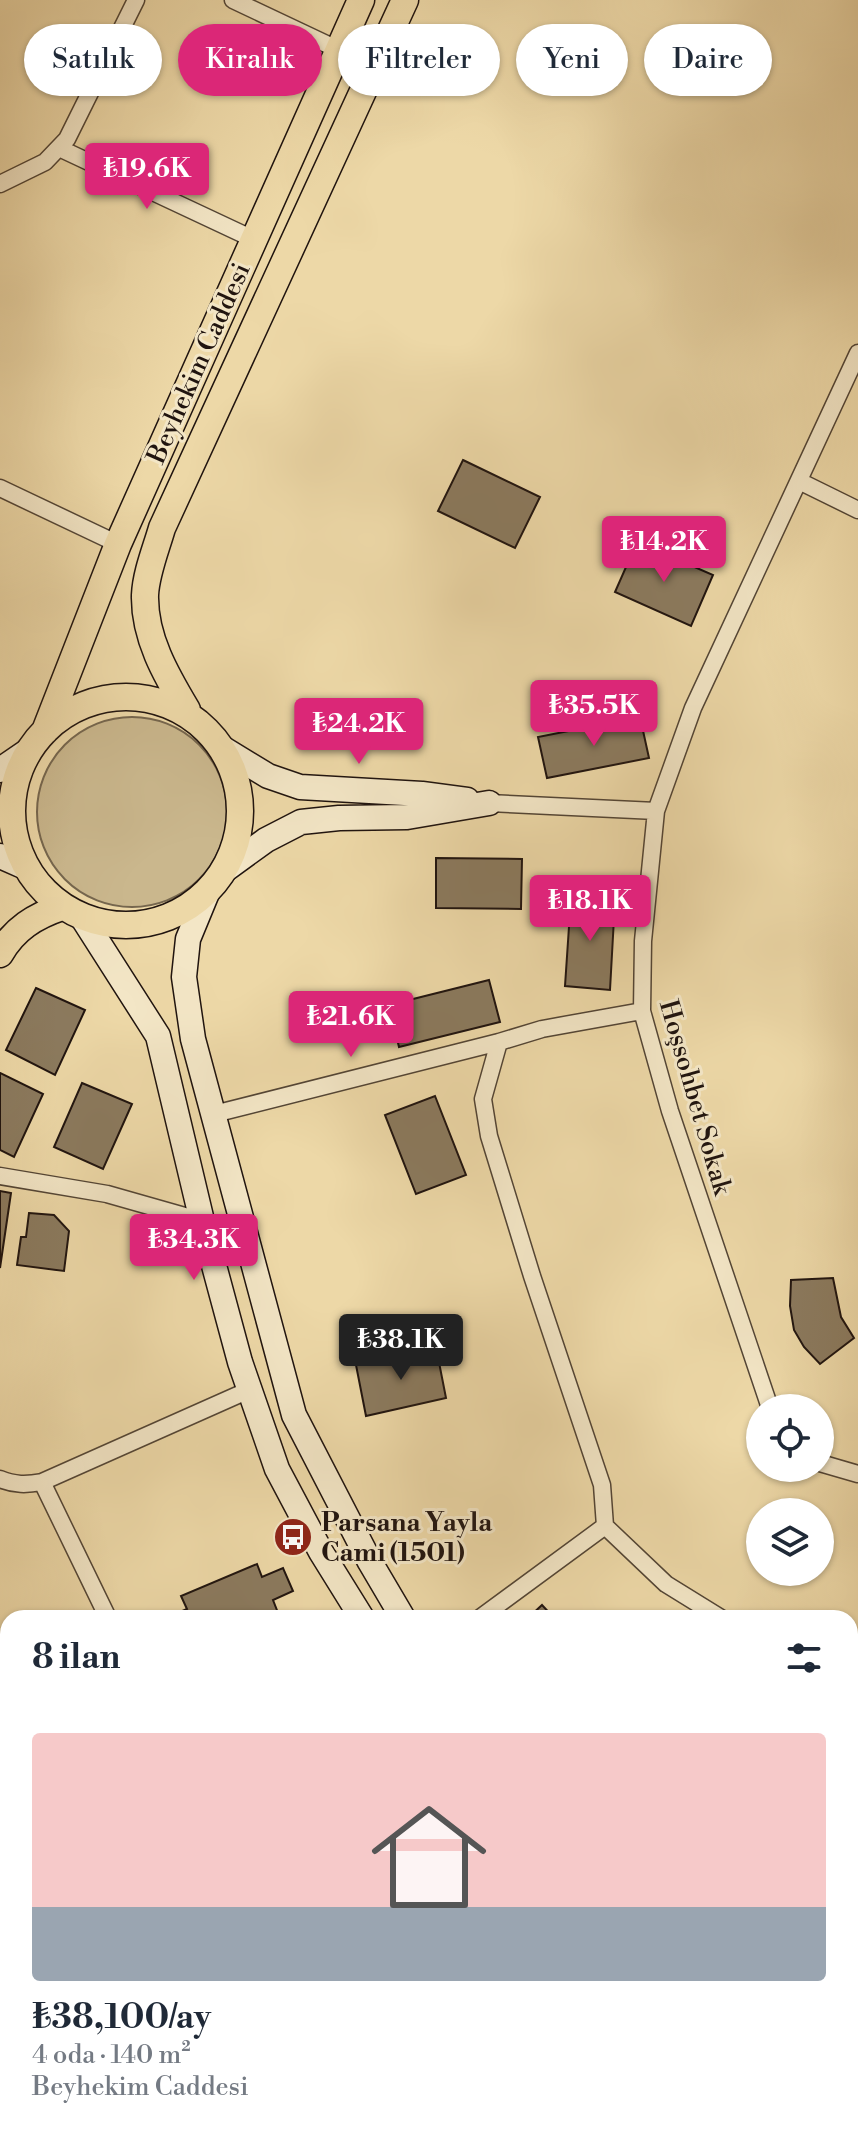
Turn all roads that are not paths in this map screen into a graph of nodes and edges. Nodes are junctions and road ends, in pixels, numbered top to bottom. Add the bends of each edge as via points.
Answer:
1 (136, 0) edge
2 (233, 0) edge
3 (361, 0) edge
4 (405, 0) edge
5 (350, 24) edge
6 (338, 50) edge
7 (338, 52) edge
8 (59, 148) junction
9 (0, 184) edge
10 (253, 239) junction
11 (858, 353) edge
12 (799, 481) junction
13 (0, 488) edge
14 (858, 510) edge
15 (118, 544) junction
16 (187, 710) junction
17 (36, 741) junction
18 (222, 748) junction
19 (0, 770) edge
20 (489, 803) junction
21 (656, 811) junction
22 (7, 860) edge
23 (226, 869) junction
24 (207, 893) junction
25 (72, 912) junction
26 (0, 954) edge
27 (642, 1011) junction
28 (499, 1042) junction
29 (214, 1114) junction
30 (0, 1176) edge
31 (202, 1221) junction
32 (249, 1390) junction
33 (765, 1394) edge
34 (834, 1467) edge
35 (858, 1474) edge
36 (0, 1479) edge
37 (42, 1482) junction
38 (605, 1526) junction
39 (104, 1610) edge
40 (357, 1610) edge
41 (398, 1610) edge
42 (491, 1610) edge
43 (708, 1610) edge

1 - 8 street
2 - 6 street
3 - 5 main road, Beyhekim Caddesi
4 - 16 main road, Beyhekim Caddesi via 162,528 145,594 150,632 164,671
7 - 10 main road, Beyhekim Caddesi
8 - 9 street via 45,162
8 - 10 street
10 - 15 main road, Beyhekim Caddesi
11 - 12 street, Hoşsohbet Sokak
12 - 14 street
12 - 21 street, Hoşsohbet Sokak via 693,708
13 - 15 street
15 - 17 main road, Beyhekim Caddesi
16 - 17 main road via 137,697 103,699 71,710
16 - 18 main road
17 - 19 main road
17 - 22 main road via 13,791
18 - 20 main road via 268,776 300,787
18 - 23 main road via 237,778 241,812
20 - 21 street
20 - 23 main road via 407,817 301,822
21 - 27 street, Hoşsohbet Sokak
22 - 25 main road
23 - 24 main road
24 - 25 main road via 180,913 148,924 115,926
24 - 29 main road via 188,939 184,977 193,1039
25 - 26 main road via 20,927
25 - 31 main road via 158,1036
27 - 28 street
27 - 33 street, Hoşsohbet Sokak
28 - 29 street
28 - 38 street via 483,1099 489,1136 602,1485
29 - 41 main road via 294,1415
30 - 31 street via 107,1194
31 - 32 main road
32 - 37 street
32 - 40 main road via 277,1469
34 - 35 street
36 - 37 street via 13,1484
37 - 39 street
38 - 42 street
38 - 43 street via 666,1584

